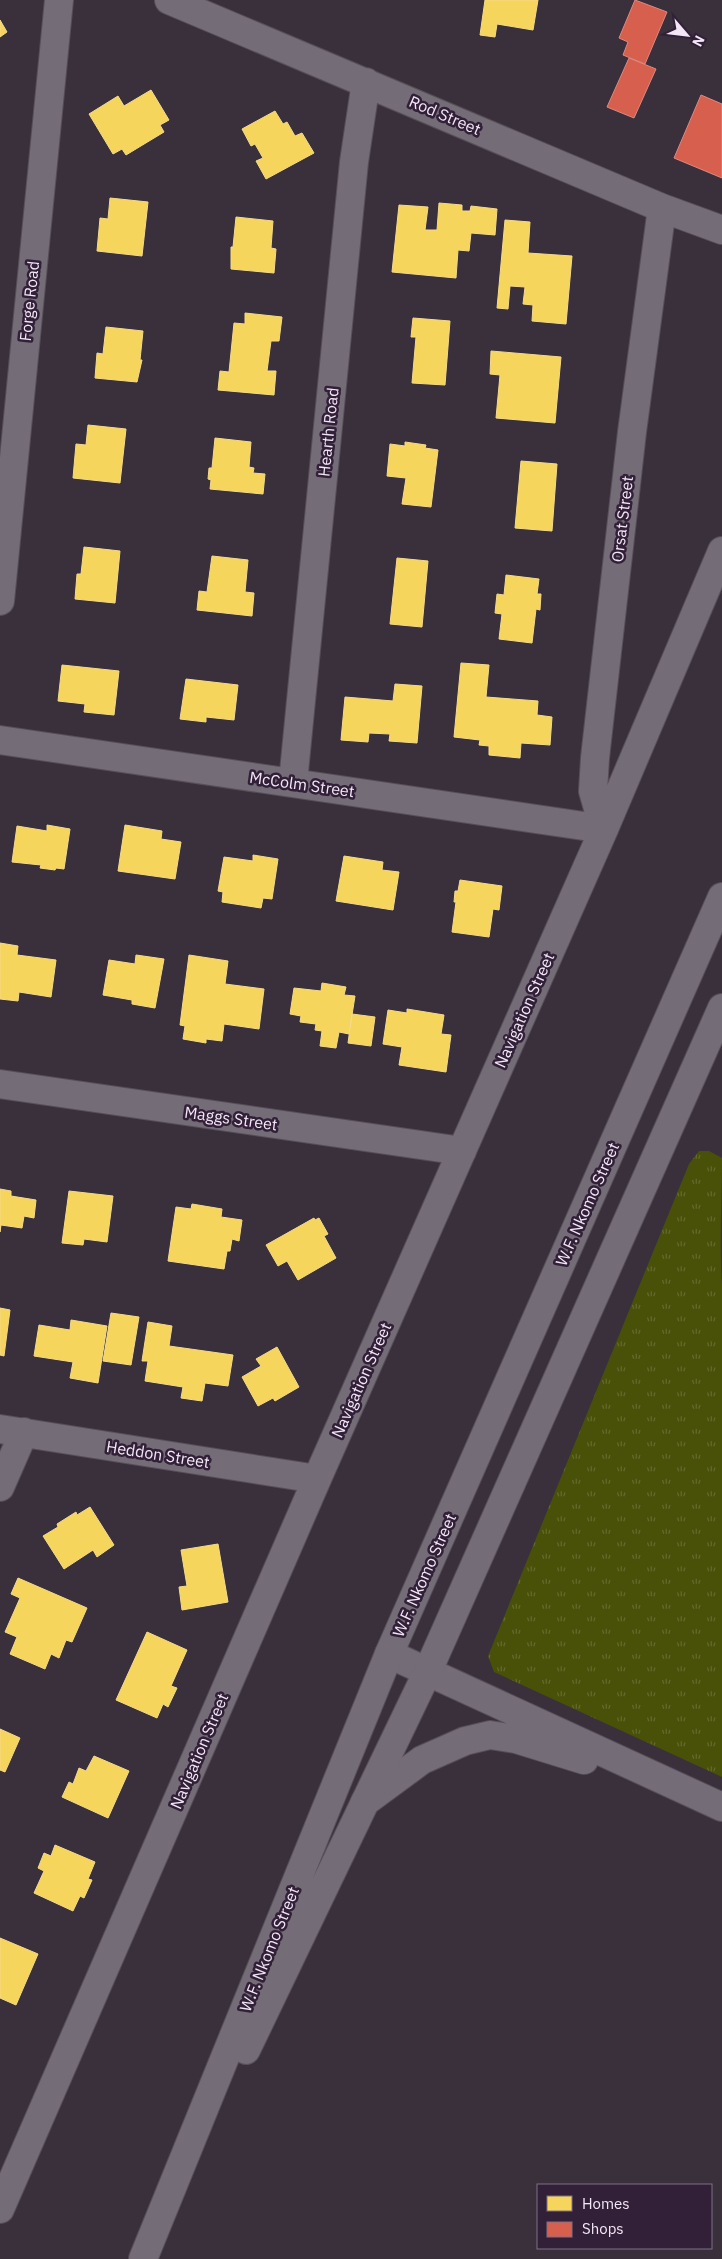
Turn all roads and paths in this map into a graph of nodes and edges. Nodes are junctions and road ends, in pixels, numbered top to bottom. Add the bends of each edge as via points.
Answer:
1 (58, 0) edge
2 (169, 0) edge
3 (366, 82) junction
4 (662, 208) junction
5 (722, 230) edge
6 (722, 551) edge
7 (0, 601) edge
8 (0, 740) edge
9 (293, 782) junction
10 (604, 829) junction
11 (722, 897) edge
12 (722, 1008) edge
13 (0, 1084) edge
14 (462, 1151) junction
15 (12, 1431) edge
16 (317, 1479) junction
17 (0, 1487) edge
18 (389, 1654) junction
19 (427, 1673) junction
20 (695, 1794) junction
21 (365, 1802) junction
22 (722, 1807) edge
23 (0, 2209) edge
24 (145, 2259) edge

1 - 7 street, Forge Road
2 - 3 street, Rod Street
3 - 4 street, Rod Street
3 - 9 street, Hearth Road via 354,162
4 - 5 street, Rod Street
4 - 10 street, Orsat Street via 632,432 595,758 593,792
6 - 10 street, Navigation Street
8 - 9 street, McColm Street
9 - 10 street, McColm Street
10 - 14 street, Navigation Street
11 - 18 street, W.F. Nkomo Street
12 - 19 street, W.F. Nkomo Street
13 - 14 street, Maggs Street
14 - 16 street, Navigation Street
15 - 16 street, Heddon Street
15 - 17 street
16 - 23 street, Navigation Street
18 - 19 street
18 - 24 street, W.F. Nkomo Street
19 - 20 street
19 - 21 street, W.F. Nkomo Street
20 - 21 street via 516,1739 490,1735 465,1741 422,1760
20 - 22 street
21 - 24 street, W.F. Nkomo Street

